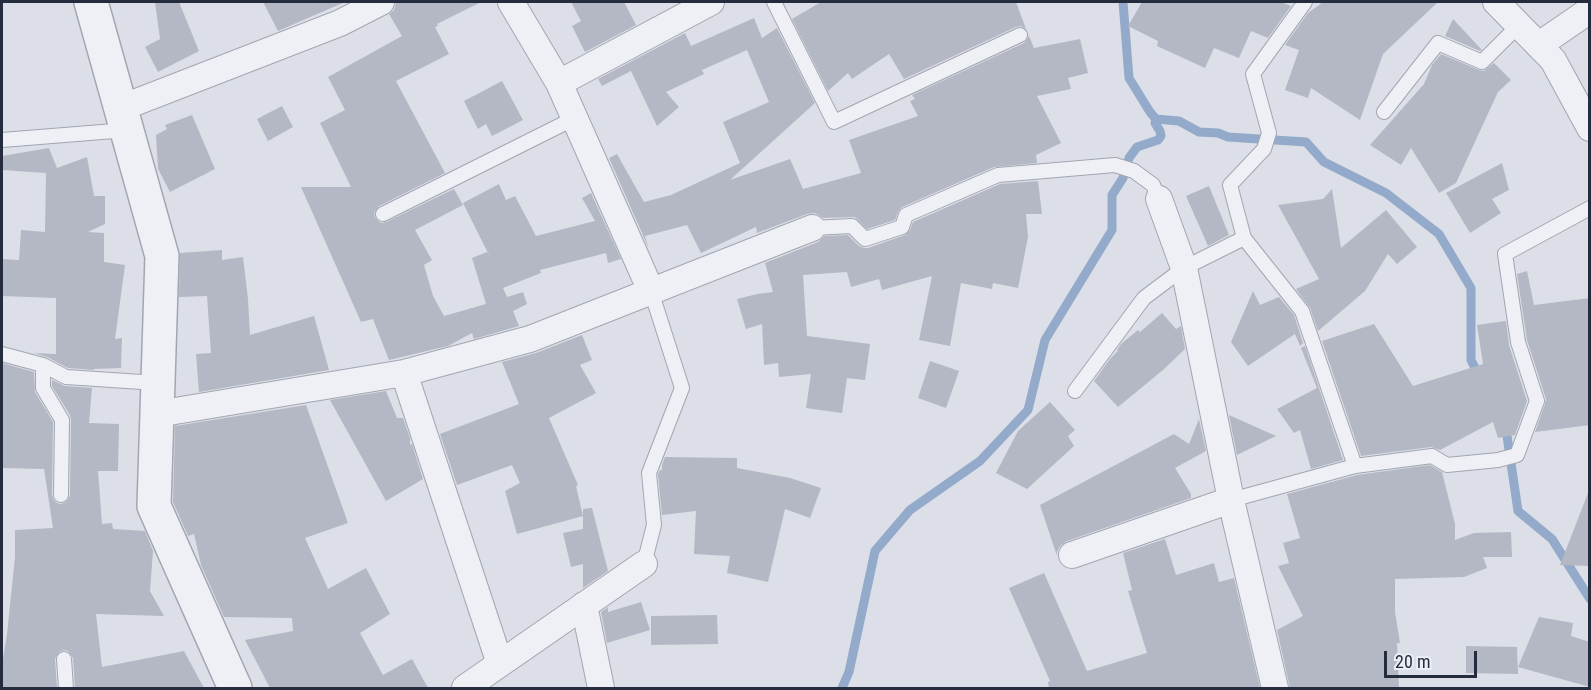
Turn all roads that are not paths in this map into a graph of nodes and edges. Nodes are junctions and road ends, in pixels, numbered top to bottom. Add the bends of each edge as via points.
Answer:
1 (91, 2) edge
2 (381, 2) edge
3 (511, 2) edge
4 (711, 2) edge
5 (774, 2) edge
6 (1305, 2) edge
7 (1496, 2) edge
8 (1590, 10) edge
9 (1519, 25) junction
10 (1020, 35) dead end
11 (1539, 45) junction
12 (559, 83) junction
13 (1384, 112) dead end
14 (575, 117) junction
15 (124, 119) junction
16 (1590, 128) edge
17 (2, 140) edge
18 (1159, 199) joint
19 (1590, 208) edge
20 (383, 214) dead end
21 (812, 228) joint
22 (1244, 238) junction
23 (1184, 268) junction
24 (651, 291) junction
25 (2, 354) edge
26 (43, 365) junction
27 (404, 373) junction
28 (1075, 391) dead end
29 (157, 399) junction
30 (1355, 466) junction
31 (61, 495) dead end
32 (1231, 500) junction
33 (1072, 555) dead end
34 (644, 564) joint
35 (584, 605) junction
36 (64, 659) dead end
37 (500, 664) junction
38 (230, 687) edge
39 (66, 688) edge
40 (465, 688) edge
41 (601, 688) edge
42 (1275, 688) edge

1 - 15 street
2 - 15 street
3 - 12 street
4 - 12 street
5 - 10 lane via 834,122
6 - 22 lane via 1253,74 1269,133 1264,149 1230,185
7 - 9 street
8 - 11 street
9 - 11 street
9 - 13 lane via 1482,62 1438,43
11 - 16 street via 1553,60
12 - 14 street
14 - 20 lane
14 - 24 street
15 - 17 lane
15 - 29 street via 162,255
18 - 21 lane via 1153,185 1134,171 1115,165 998,175 906,215 902,227 865,239 852,226
18 - 23 street
19 - 30 lane via 1505,254 1518,342 1537,401 1516,455 1447,465 1432,456
21 - 24 street
22 - 23 lane
22 - 30 lane via 1302,311
23 - 28 lane via 1144,298
23 - 32 street
24 - 27 street via 531,339
24 - 34 lane via 682,388 649,473 654,525
25 - 26 lane
26 - 29 lane via 66,377
26 - 31 lane via 43,388 62,420
27 - 29 street
27 - 37 street
29 - 38 street via 154,506
30 - 32 lane
32 - 33 street
32 - 42 street
34 - 35 street
35 - 37 street
35 - 41 street
36 - 39 lane
37 - 40 street

